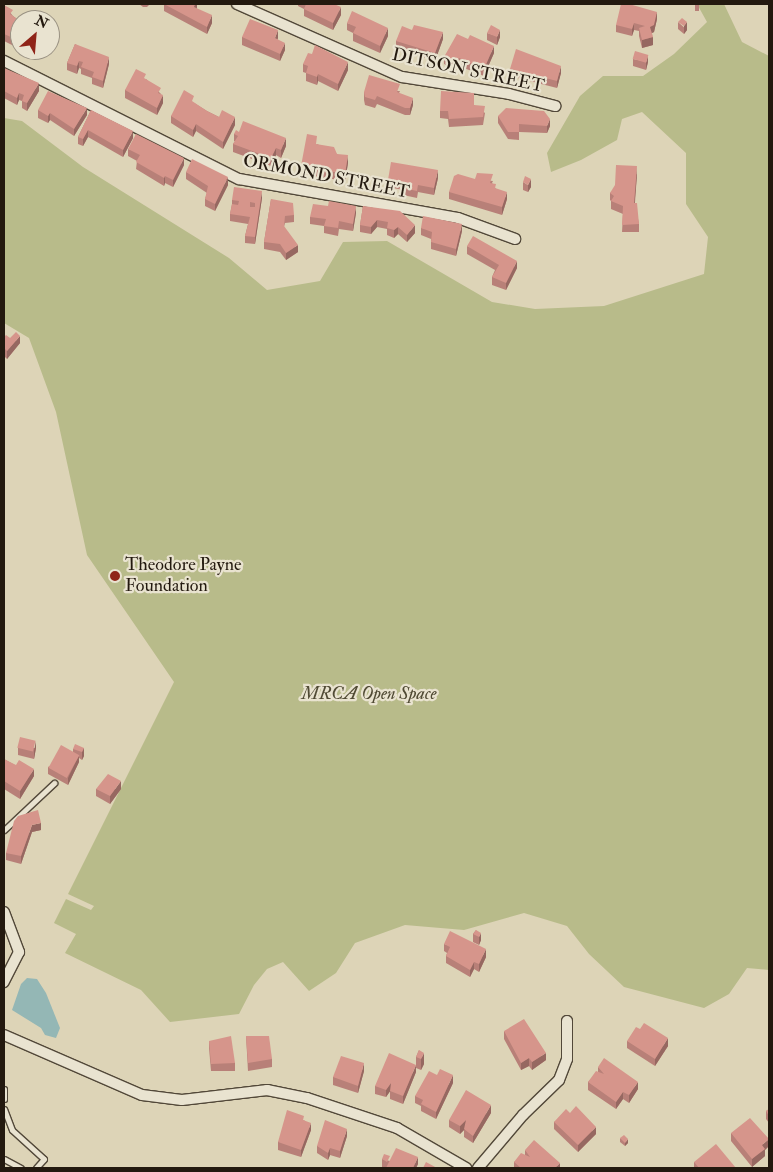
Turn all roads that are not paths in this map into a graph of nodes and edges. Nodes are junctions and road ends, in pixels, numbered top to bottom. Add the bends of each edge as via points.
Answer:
1 (238, 4) edge
2 (4, 61) edge
3 (555, 106) dead end
4 (515, 239) dead end
5 (54, 783) dead end
6 (4, 830) edge
7 (4, 912) edge
8 (4, 982) edge
9 (567, 1021) dead end
10 (4, 1035) edge
11 (4, 1089) edge
12 (4, 1100) edge
13 (4, 1109) edge
14 (4, 1159) edge
15 (21, 1168) edge
16 (36, 1168) edge
17 (466, 1168) edge
18 (478, 1168) edge

1 - 3 street, DITSON STREET via 402,77 509,94
2 - 4 street, ORMOND STREET via 238,179 458,218
5 - 6 lane
7 - 8 street via 20,952
9 - 18 street via 567,1059 559,1080 523,1115
10 - 17 street via 142,1095 182,1100 267,1090 307,1098 397,1128
11 - 12 lane
13 - 16 lane via 12,1130 44,1159
14 - 15 lane

